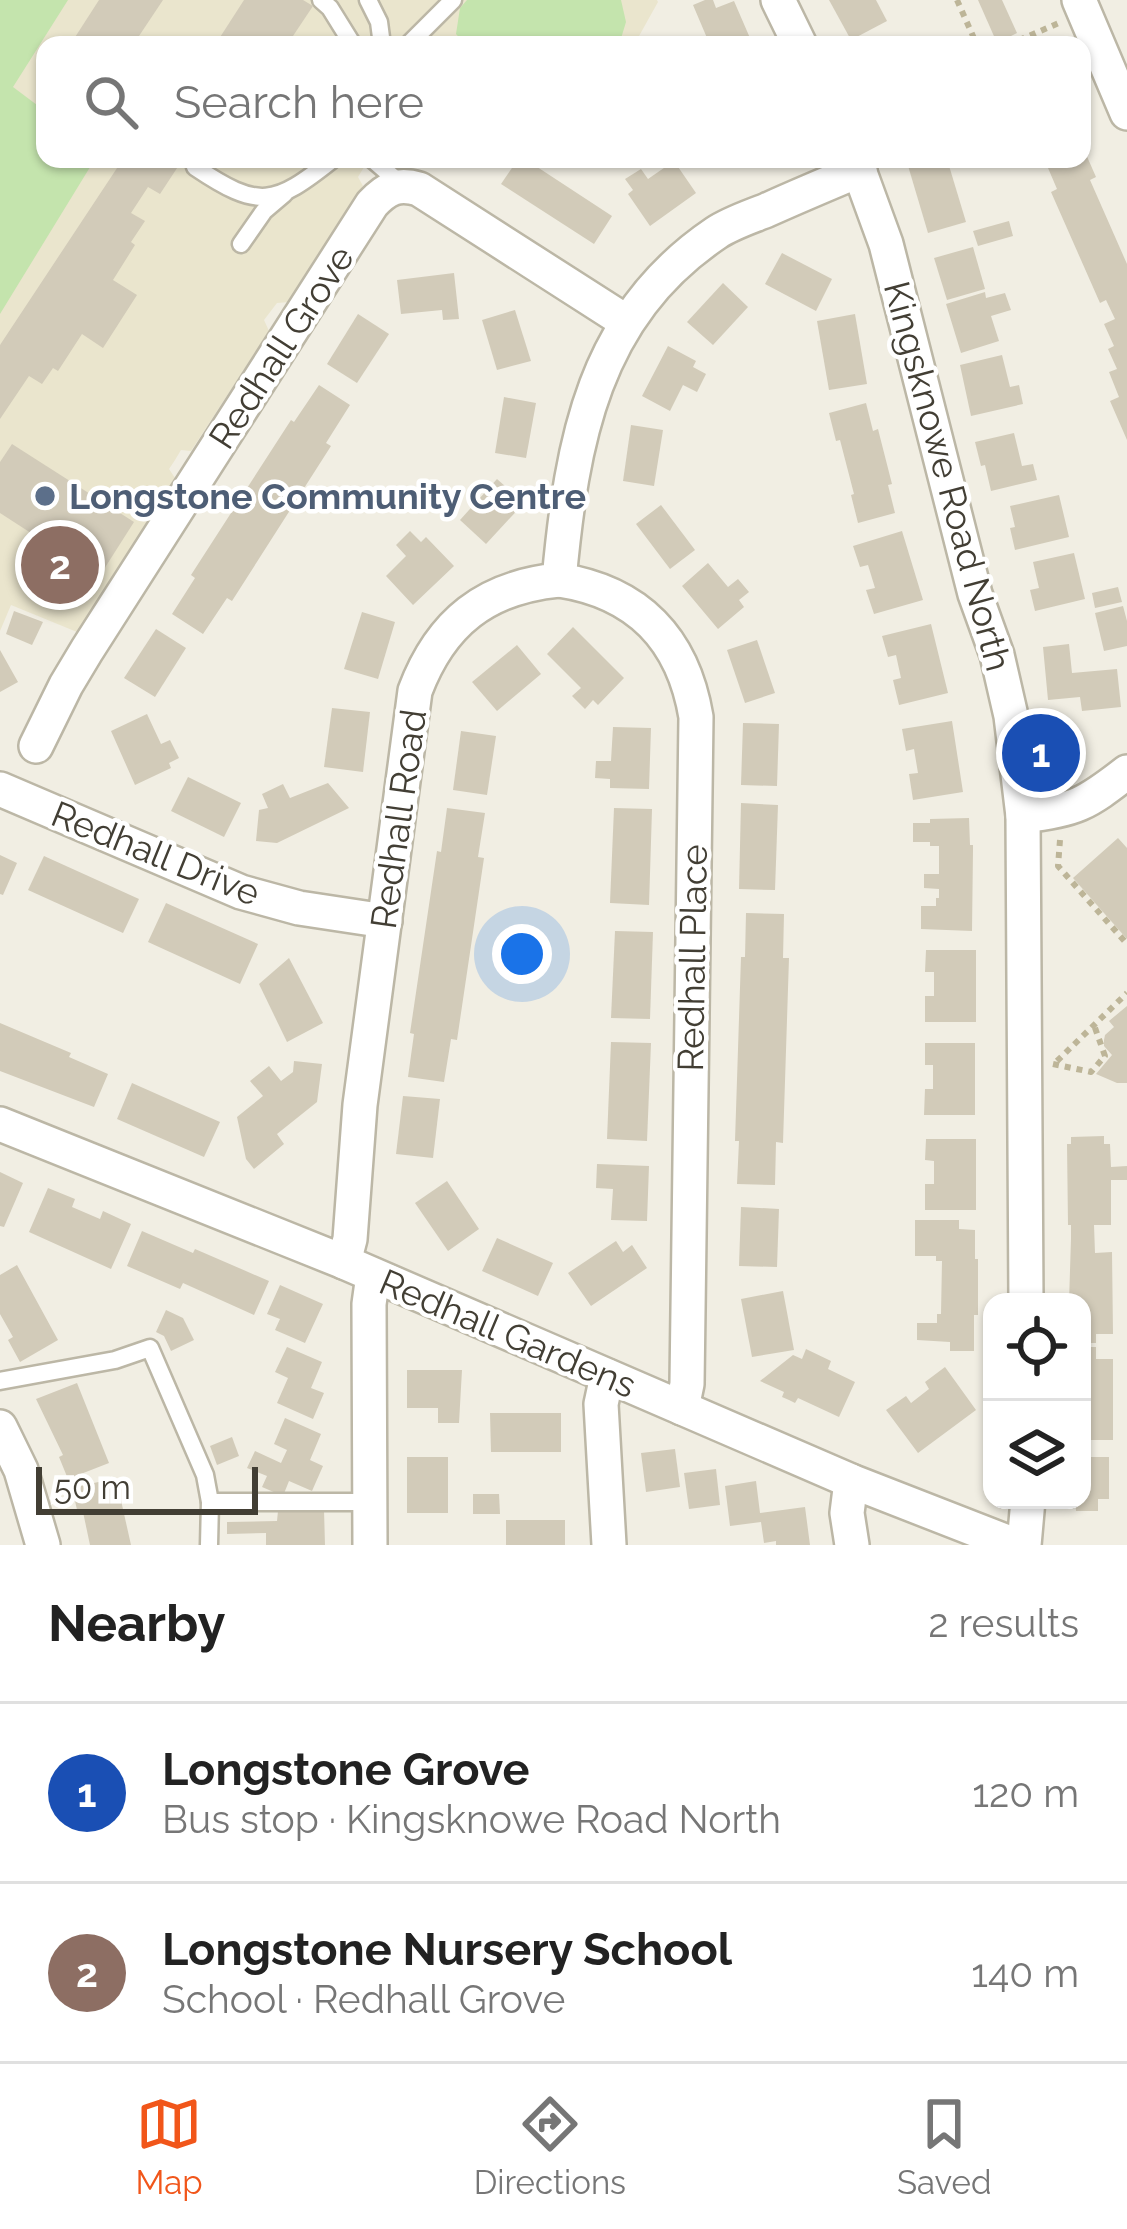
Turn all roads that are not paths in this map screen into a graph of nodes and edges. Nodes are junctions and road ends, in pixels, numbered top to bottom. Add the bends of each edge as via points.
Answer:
1 (321, 0) edge
2 (368, 0) edge
3 (453, 0) edge
4 (778, 0) edge
5 (1081, 6) edge
6 (347, 36) edge
7 (381, 36) edge
8 (417, 36) edge
9 (796, 36) edge
10 (1127, 113) edge
11 (197, 168) edge
12 (320, 168) edge
13 (382, 168) edge
14 (852, 168) edge
15 (859, 168) edge
16 (401, 184) junction
17 (285, 193) junction
18 (241, 244) dead end
19 (626, 322) junction
20 (560, 580) junction
21 (1127, 772) edge
22 (19, 777) edge
23 (1023, 816) junction
24 (385, 921) junction
25 (0, 1124) edge
26 (359, 1268) junction
27 (1026, 1293) edge
28 (607, 1376) junction
29 (0, 1381) edge
30 (682, 1408) junction
31 (0, 1427) edge
32 (850, 1481) junction
33 (210, 1502) junction
34 (368, 1502) junction
35 (1026, 1509) edge
36 (43, 1545) edge
37 (209, 1545) edge
38 (370, 1545) edge
39 (609, 1545) edge
40 (851, 1545) edge
41 (1020, 1545) edge

1 - 6 lane
2 - 7 lane
3 - 8 lane
4 - 9 street
5 - 10 street
11 - 17 lane via 241,194
12 - 17 lane
13 - 16 lane
14 - 19 street via 721,230 667,270
15 - 23 street, Kingsknowe Road North via 997,655
16 - 19 street
16 - 22 street, Redhall Grove via 372,204 87,650
17 - 18 lane
19 - 20 street via 580,434
20 - 24 street, Redhall Road via 479,604 446,633 423,670
20 - 30 street, Redhall Place via 620,598 654,625 683,667 696,717
21 - 23 street via 1062,812
22 - 24 street, Redhall Drive via 241,892
23 - 27 street, Kingsknowe Road North via 1039,1064
24 - 26 street, Redhall Road via 350,1239
25 - 26 street, Redhall Gardens
26 - 28 street, Redhall Gardens
26 - 34 street, Redhall Road via 369,1304
28 - 30 street, Redhall Gardens
28 - 39 street via 601,1403
29 - 33 lane via 150,1348
30 - 32 street, Redhall Gardens
31 - 36 street
32 - 40 street
32 - 41 street, Redhall Gardens
33 - 34 lane
33 - 37 lane
34 - 38 street, Redhall Road
35 - 41 street

